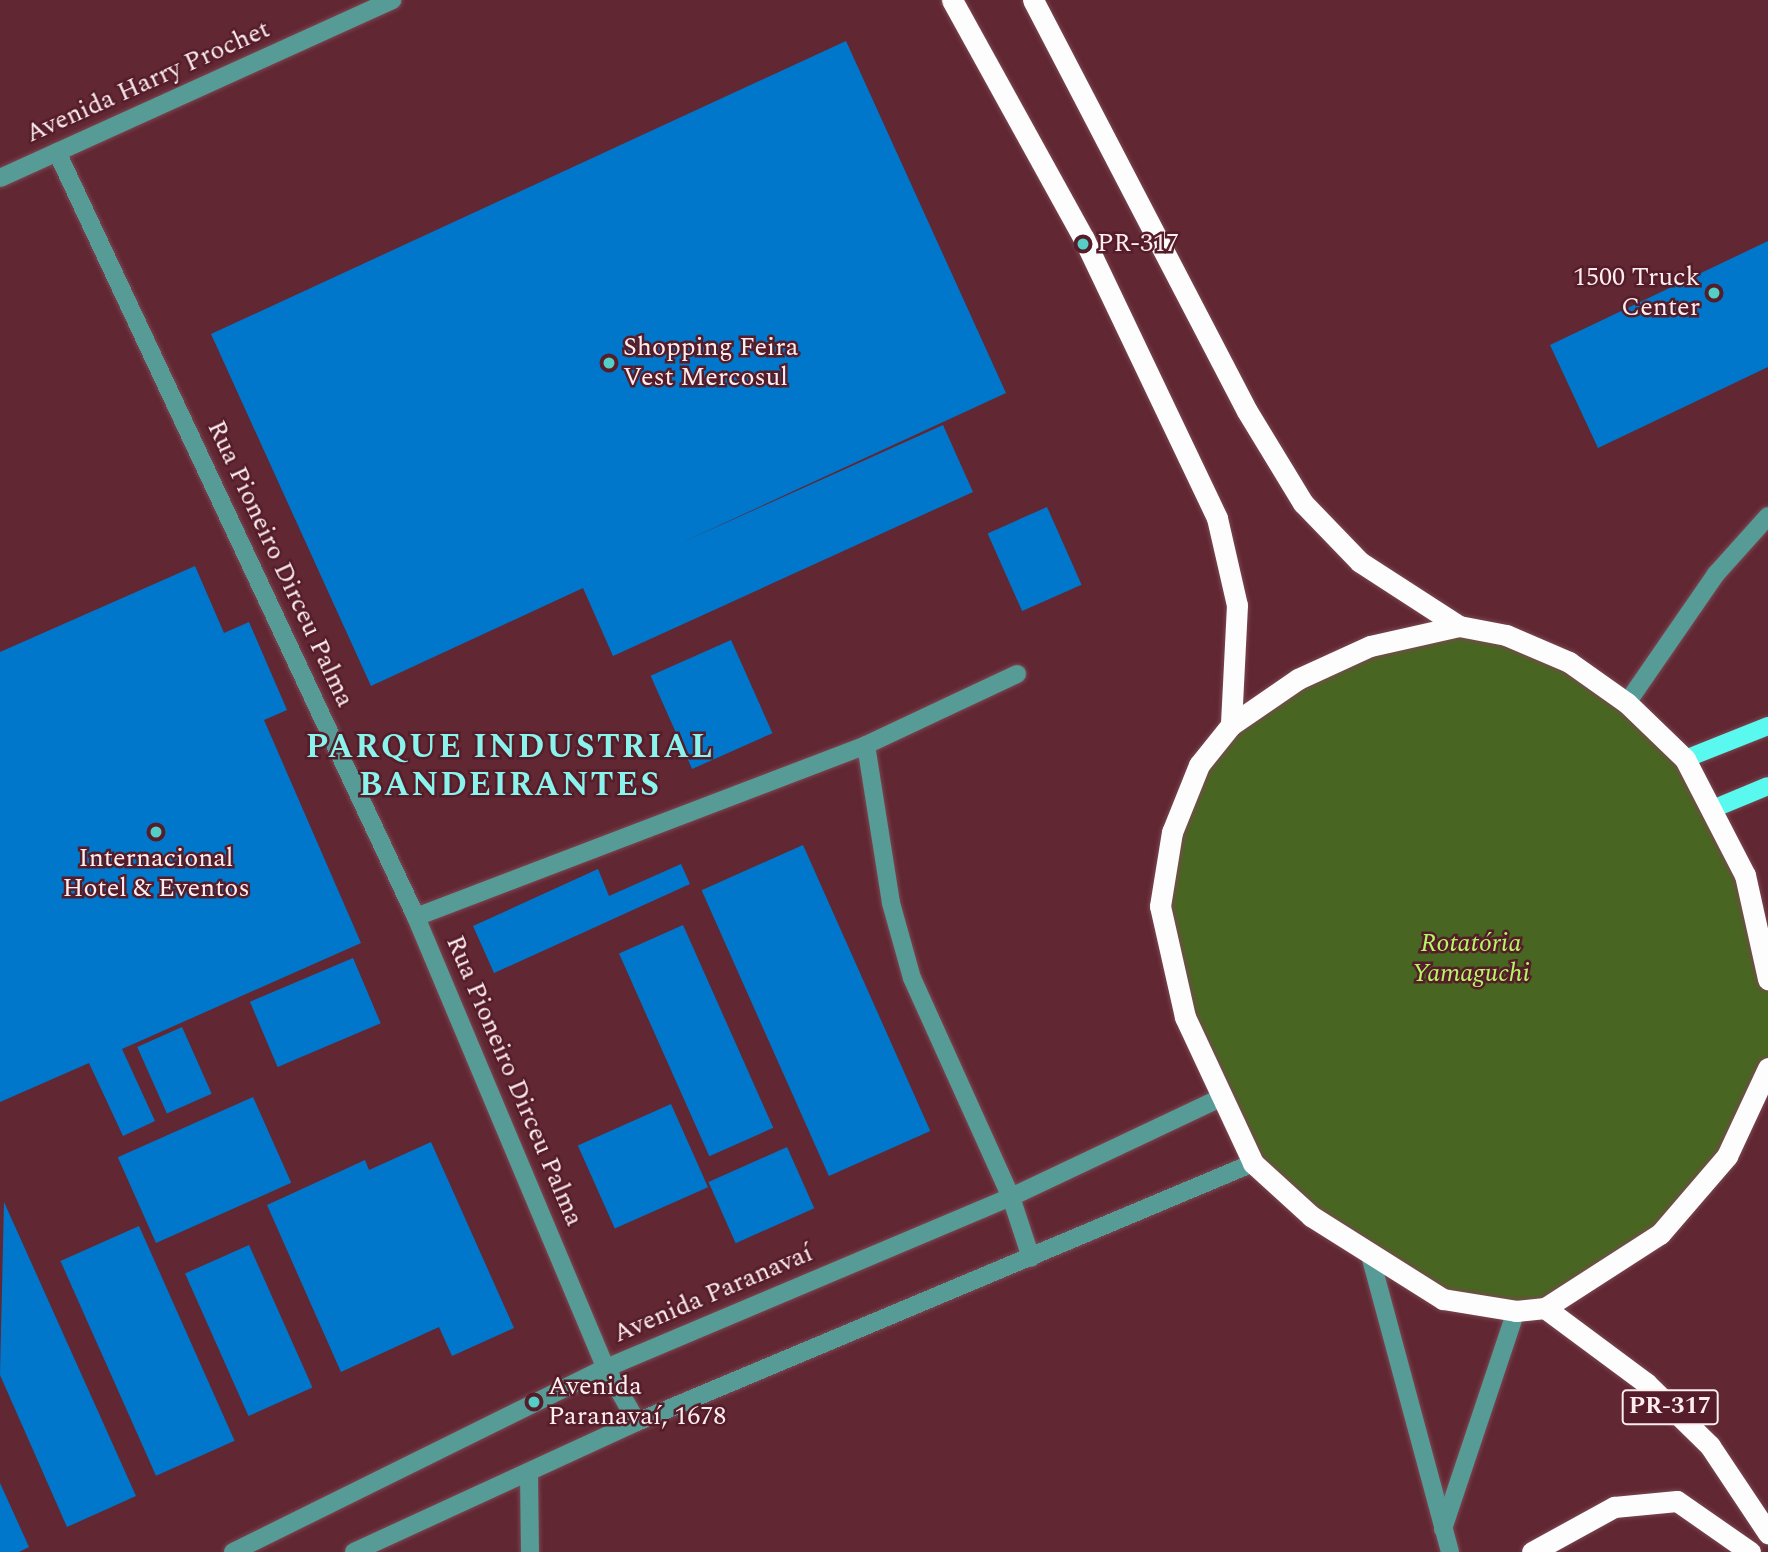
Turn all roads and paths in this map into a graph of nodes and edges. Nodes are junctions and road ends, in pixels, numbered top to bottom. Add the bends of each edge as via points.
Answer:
1 (393, 0) edge
2 (952, 0) edge
3 (1033, 0) edge
4 (57, 152) junction
5 (0, 178) edge
6 (1768, 516) edge
7 (1459, 626) junction
8 (1017, 674) dead end
9 (1627, 703) junction
10 (1231, 725) junction
11 (1768, 726) edge
12 (866, 745) junction
13 (1685, 759) junction
14 (1768, 786) edge
15 (1715, 808) junction
16 (416, 917) junction
17 (1768, 979) edge
18 (1768, 1068) edge
19 (1220, 1098) junction
20 (1253, 1163) junction
21 (1011, 1197) junction
22 (1031, 1258) junction
23 (1371, 1259) junction
24 (1545, 1308) junction
25 (1516, 1311) junction
26 (606, 1368) junction
27 (637, 1422) junction
28 (529, 1472) junction
29 (1443, 1529) junction
30 (1768, 1534) edge
31 (233, 1552) edge
32 (354, 1552) edge
33 (530, 1552) edge
34 (1450, 1552) edge
35 (1532, 1552) edge
36 (1750, 1552) edge

1 - 4 street, Avenida Harry Prochet
2 - 10 highway via 1084,239 1217,518 1237,605
3 - 7 highway via 1247,411 1303,503 1360,562
4 - 5 street, Avenida Harry Prochet
4 - 16 street, Rua Pioneiro Dirceu Palma
6 - 9 street via 1716,574
7 - 9 highway via 1506,635 1569,662
7 - 10 highway via 1370,646 1298,679
8 - 12 street
9 - 13 highway
10 - 19 highway via 1199,765 1172,832 1160,906 1185,1017
11 - 13 main road
12 - 16 street
12 - 21 street via 891,904 912,978
13 - 15 highway
14 - 15 main road
15 - 17 highway via 1745,875
16 - 26 street, Rua Pioneiro Dirceu Palma
18 - 24 highway via 1727,1156 1660,1234
19 - 20 highway
19 - 21 street, Avenida Paranavaí
20 - 22 street
20 - 23 highway
21 - 22 street
21 - 26 street, Avenida Paranavaí
22 - 27 street
23 - 25 highway via 1444,1299
23 - 29 street
24 - 25 highway
24 - 30 highway, PR-317 via 1646,1383 1710,1446
25 - 29 street
26 - 27 street, Rua Pioneiro Dirceu Palma
26 - 31 street, Avenida Paranavaí
27 - 28 street
28 - 32 street
28 - 33 street
29 - 34 street
35 - 36 highway via 1614,1507 1678,1501

